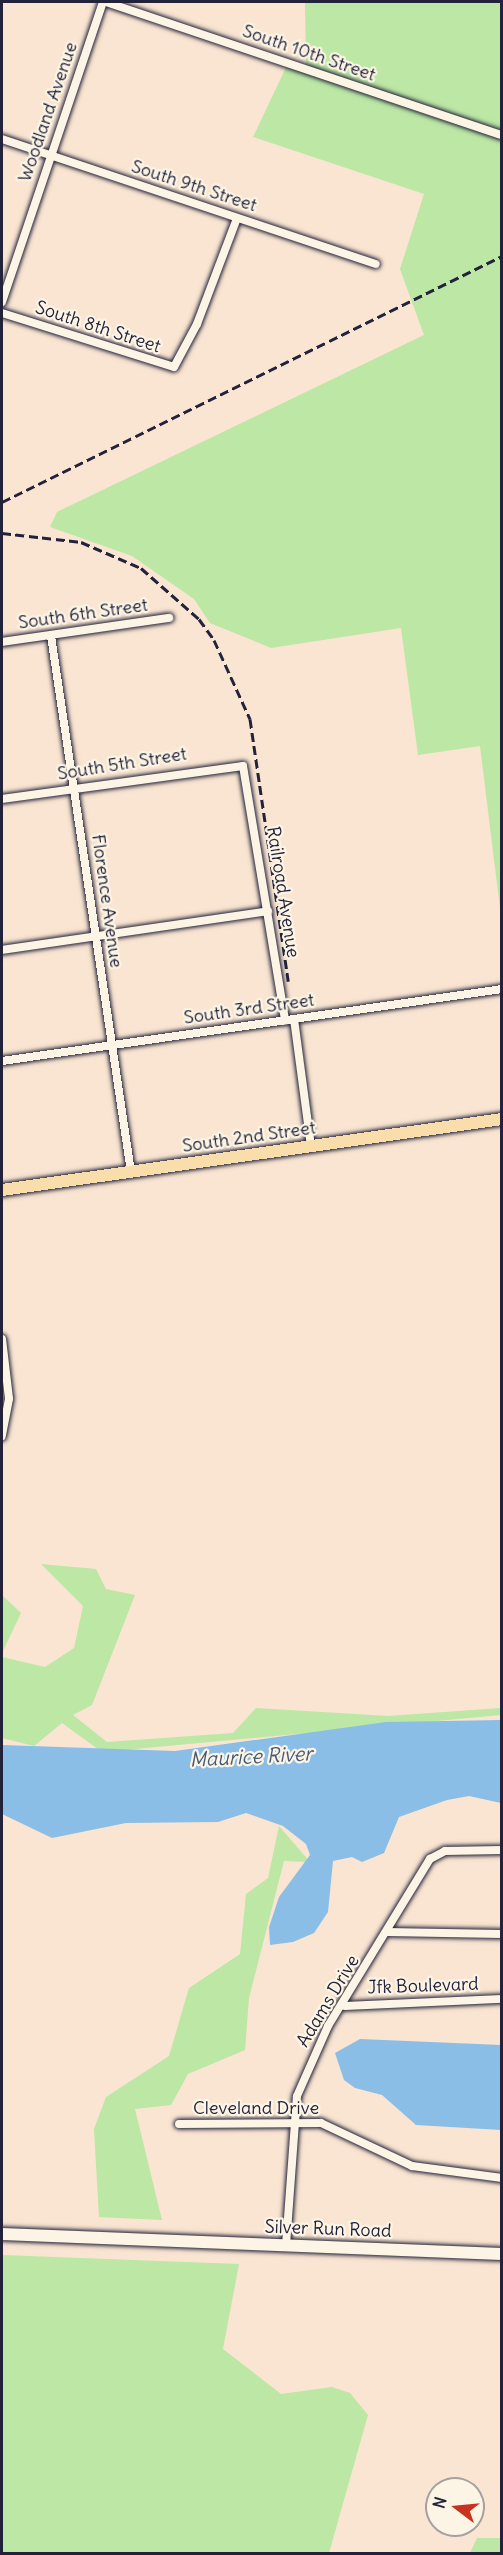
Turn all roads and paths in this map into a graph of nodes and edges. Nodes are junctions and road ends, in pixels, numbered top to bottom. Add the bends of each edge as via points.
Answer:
1 (105, 2) edge
2 (501, 135) edge
3 (2, 139) edge
4 (51, 156) junction
5 (237, 218) junction
6 (376, 264) dead end
7 (2, 302) edge
8 (2, 313) edge
9 (169, 618) dead end
10 (51, 636) junction
11 (2, 642) edge
12 (246, 770) joint
13 (74, 788) junction
14 (2, 799) edge
15 (268, 911) junction
16 (96, 936) junction
17 (2, 950) edge
18 (501, 989) edge
19 (290, 1020) junction
20 (112, 1045) junction
21 (2, 1061) edge
22 (501, 1119) edge
23 (311, 1146) junction
24 (131, 1172) junction
25 (2, 1190) edge
26 (2, 1339) edge
27 (2, 1436) edge
28 (501, 1850) edge
29 (387, 1932) junction
30 (501, 1934) edge
31 (501, 1999) edge
32 (345, 2006) junction
33 (294, 2123) junction
34 (179, 2124) dead end
35 (501, 2178) edge
36 (2, 2234) edge
37 (286, 2245) junction
38 (501, 2254) edge

1 - 2 street, South 10th Street
1 - 4 street, Woodland Avenue
3 - 4 street, South 9th Street
4 - 5 street, South 9th Street
4 - 7 street, Woodland Avenue
5 - 6 street, South 9th Street
5 - 8 street, South 8th Street via 197,324 183,354 170,367
9 - 10 street, South 6th Street
10 - 11 street, South 6th Street
10 - 13 street, Florence Avenue
12 - 13 street, South 5th Street via 238,764
12 - 15 street, Railroad Avenue
13 - 14 street, South 5th Street
13 - 16 street, Florence Avenue
15 - 16 street
15 - 19 street, Railroad Avenue
16 - 17 street
16 - 20 street, Florence Avenue
18 - 19 street, South 3rd Street
19 - 20 street, South 3rd Street
19 - 23 street, Railroad Avenue
20 - 21 street, South 3rd Street
20 - 24 street, Florence Avenue
22 - 23 main road, South 2nd Street
23 - 24 main road, South 2nd Street
24 - 25 main road, South 2nd Street
26 - 27 street via 9,1399
28 - 29 street, Adams Drive via 445,1851 430,1859
29 - 30 street
29 - 32 street, Adams Drive
31 - 32 street, Jfk Boulevard
32 - 33 street, Adams Drive via 328,2026 302,2080
33 - 34 street, Cleveland Drive
33 - 35 street, Cleveland Drive via 335,2126 412,2166
33 - 37 street, Adams Drive
36 - 37 main road, Silver Run Road
37 - 38 main road, Silver Run Road

